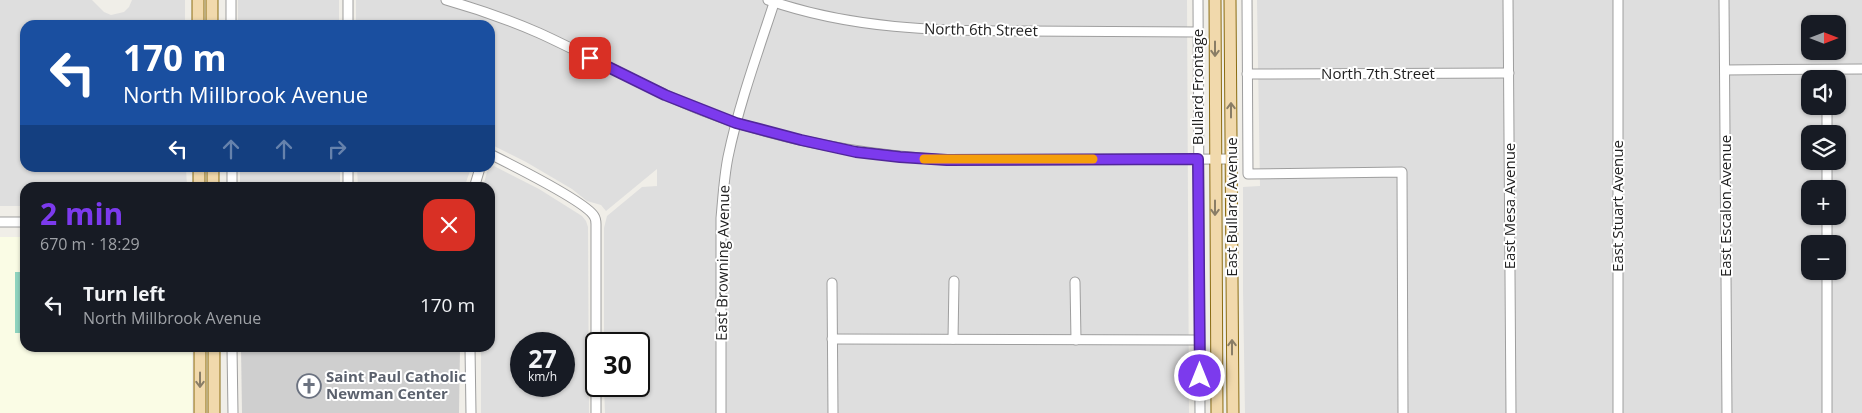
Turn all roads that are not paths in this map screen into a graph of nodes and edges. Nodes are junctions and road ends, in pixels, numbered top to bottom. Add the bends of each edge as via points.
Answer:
1 (198, 0) edge
2 (212, 0) edge
3 (231, 0) edge
4 (348, 0) edge
5 (446, 0) edge
6 (1198, 0) edge
7 (1215, 0) edge
8 (1230, 0) edge
9 (1247, 0) edge
10 (1508, 0) edge
11 (1618, 0) edge
12 (1724, 0) edge
13 (773, 1) edge
14 (198, 20) edge
15 (212, 20) edge
16 (231, 20) edge
17 (348, 20) edge
18 (1198, 32) junction
19 (1725, 70) junction
20 (1862, 70) edge
21 (1846, 72) edge
22 (1801, 73) edge
23 (1247, 74) junction
24 (1509, 74) junction
25 (736, 123) junction
26 (495, 157) edge
27 (1198, 159) junction
28 (1215, 159) junction
29 (1231, 159) junction
30 (0, 222) edge
31 (20, 222) edge
32 (1827, 280) edge
33 (954, 281) dead end
34 (1076, 282) dead end
35 (832, 283) dead end
36 (596, 332) edge
37 (832, 339) junction
38 (953, 339) junction
39 (1076, 340) junction
40 (1199, 340) junction
41 (200, 352) edge
42 (214, 352) edge
43 (232, 352) edge
44 (470, 352) edge
45 (596, 397) edge
46 (200, 413) edge
47 (214, 413) edge
48 (233, 413) edge
49 (471, 413) edge
50 (596, 413) edge
51 (721, 413) edge
52 (833, 413) edge
53 (1200, 413) edge
54 (1217, 413) edge
55 (1233, 413) edge
56 (1403, 413) edge
57 (1511, 413) edge
58 (1618, 413) edge
59 (1727, 413) edge
60 (1827, 413) edge

1 - 14 main road
2 - 15 main road
3 - 16 street
4 - 17 street
5 - 25 street via 538,33 665,95
6 - 18 street, Bullard Frontage
7 -> 28 main road, East Bullard Avenue
29 -> 8 main road, East Bullard Avenue
9 - 23 street
10 - 24 street, East Mesa Avenue
11 - 58 street, East Stuart Avenue
12 - 19 street, East Escalon Avenue
13 - 18 street, North 6th Street via 842,20 939,31
13 - 25 street, East Browning Avenue
18 - 27 street, Bullard Frontage
19 - 22 street
19 - 59 street, East Escalon Avenue
20 - 21 street
23 - 24 street, North 7th Street
23 - 56 street via 1248,174 1402,172
24 - 57 street, East Mesa Avenue
25 - 27 street via 856,152 900,157 947,160
25 - 51 street, East Browning Avenue via 721,218
26 - 36 street via 544,182 594,216
27 - 28 street
27 - 40 street, Bullard Frontage
28 - 29 street
28 -> 54 main road, East Bullard Avenue
55 -> 29 main road, East Bullard Avenue
30 - 31 street
32 - 60 street
33 - 38 street
34 - 39 street
35 - 37 street
37 - 38 street
37 - 52 street
38 - 39 street
39 - 40 street
40 - 53 street, Bullard Frontage
41 -> 46 main road
42 - 47 main road
43 - 48 street
44 - 49 street
45 - 50 street

